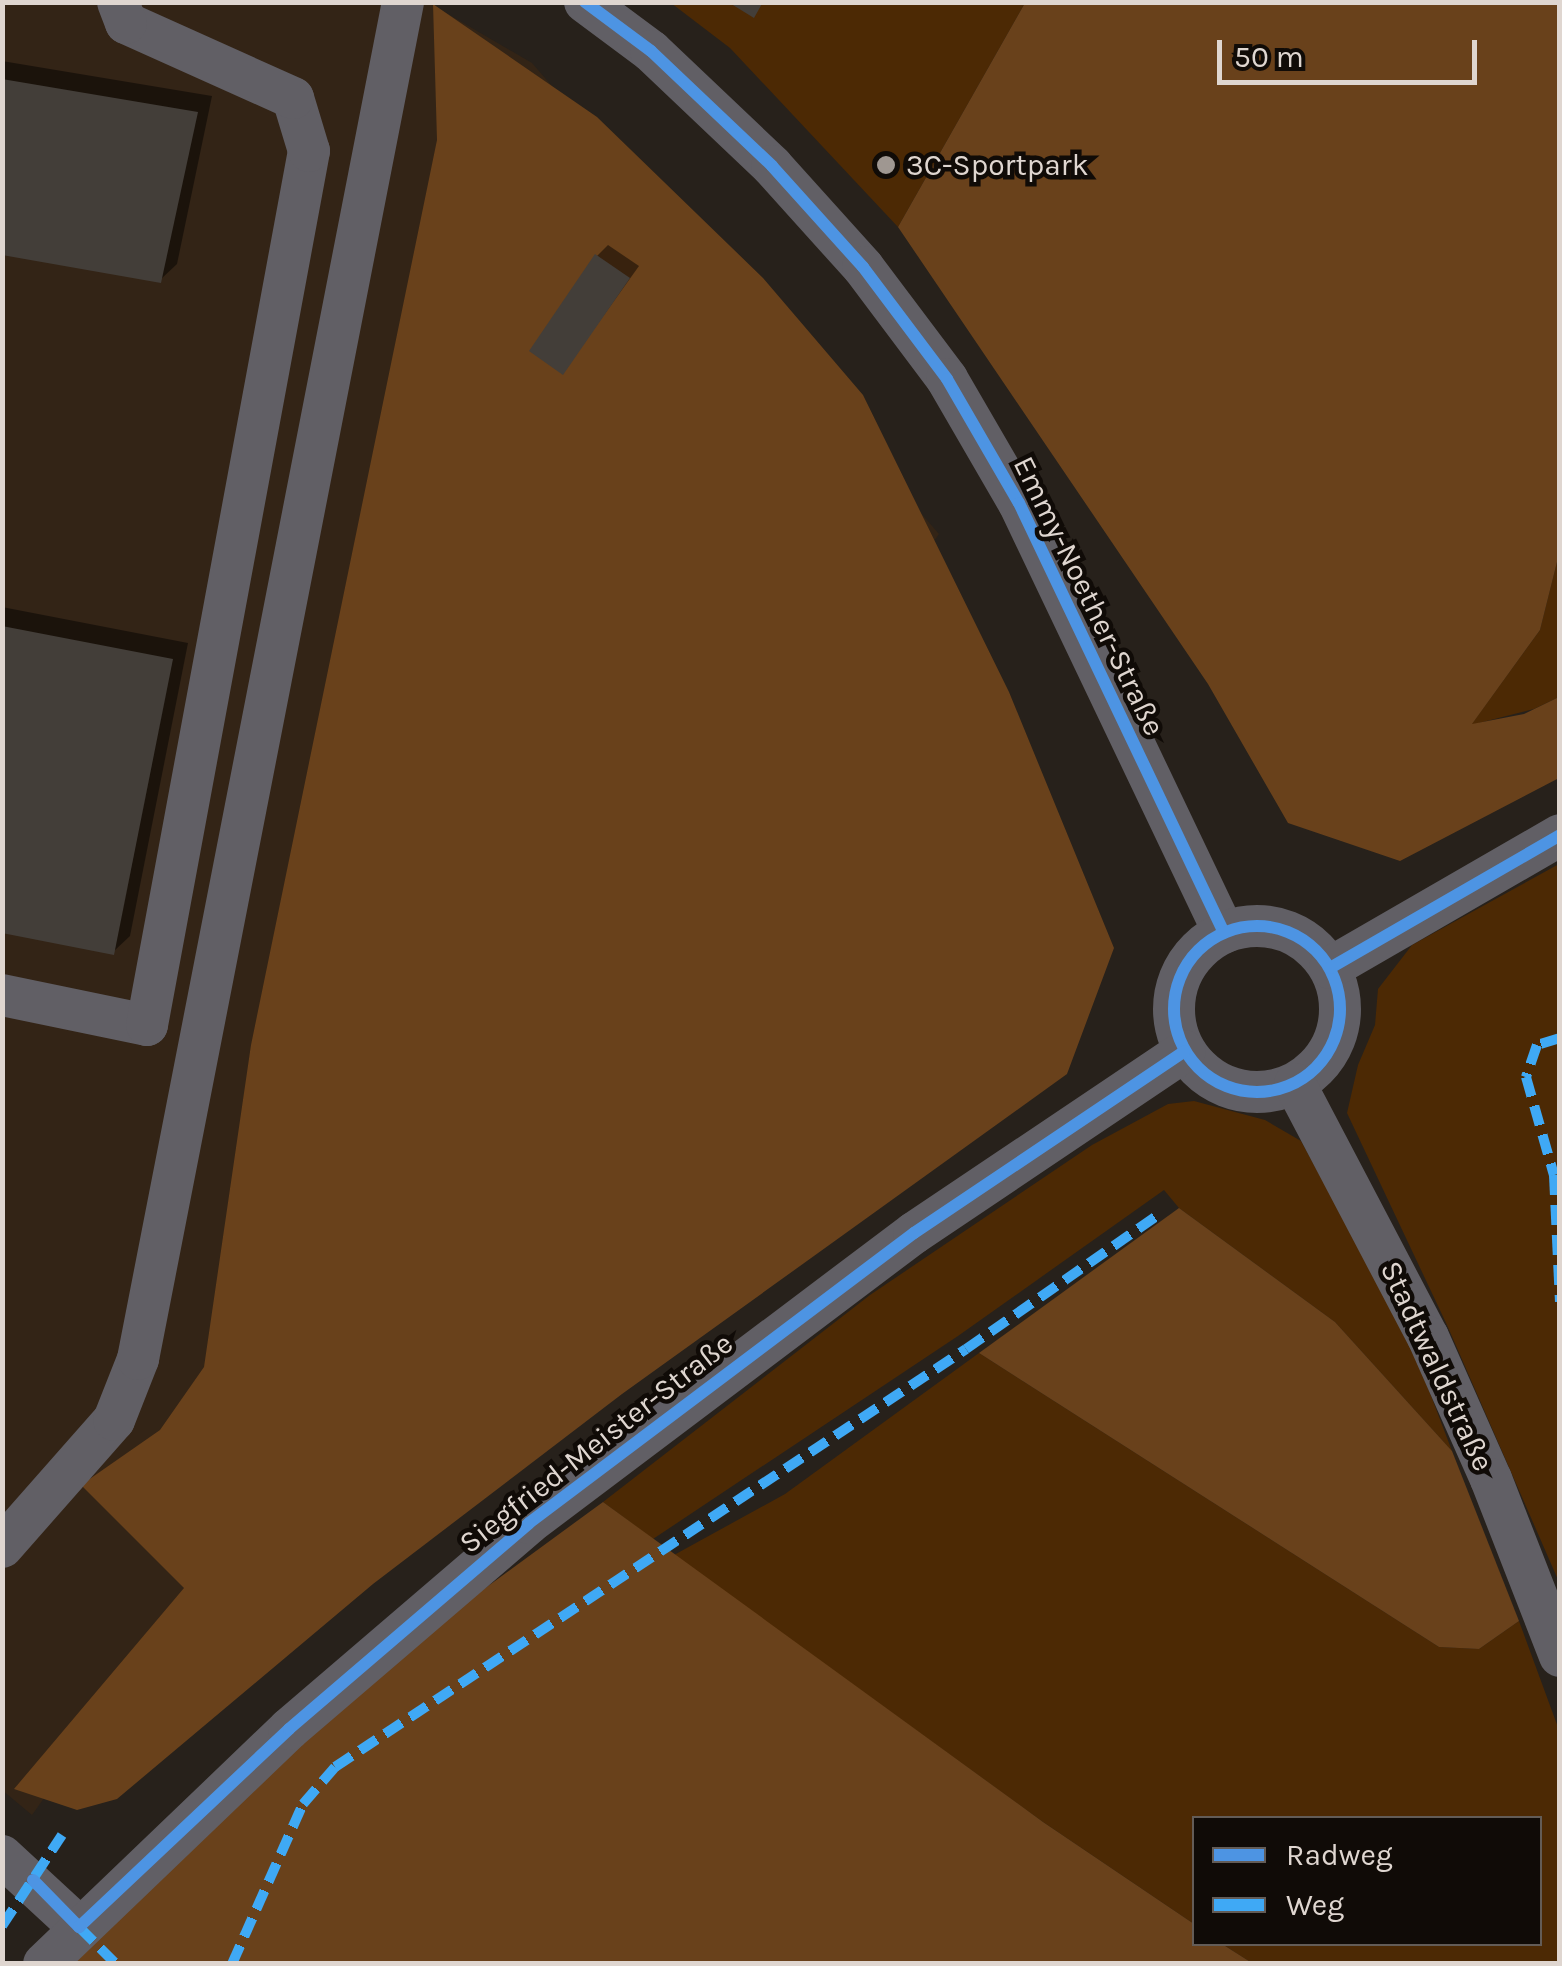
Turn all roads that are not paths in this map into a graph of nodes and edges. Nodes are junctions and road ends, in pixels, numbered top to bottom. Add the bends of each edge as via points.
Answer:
1 (118, 2) edge
2 (403, 2) edge
3 (584, 2) edge
4 (1560, 834) edge
5 (1224, 933) junction
6 (1330, 968) junction
7 (2, 995) edge
8 (1186, 1051) junction
9 (1295, 1084) junction
10 (2, 1547) edge
11 (1560, 1656) edge
12 (2, 1856) edge
13 (79, 1927) junction
14 (44, 1964) edge

1 - 7 street via 126,23 293,98 309,150 146,1024
2 - 10 street via 138,1359 114,1420
3 - 5 street, Emmy-Noether-Straße via 651,51 772,166 863,267 947,379 1019,503
4 - 6 street
5 - 6 street via 1272,927 1305,942
5 - 8 street via 1195,955 1177,986 1174,1010
6 - 9 street via 1340,1020 1317,1068
8 - 9 street via 1204,1074 1225,1086 1260,1092
8 - 13 street, Siegfried-Meister-Straße via 914,1233 544,1512 289,1729
9 - 11 street, Stadtwaldstraße via 1428,1336
12 - 13 street
13 - 14 street, Siegfried-Meister-Straße

